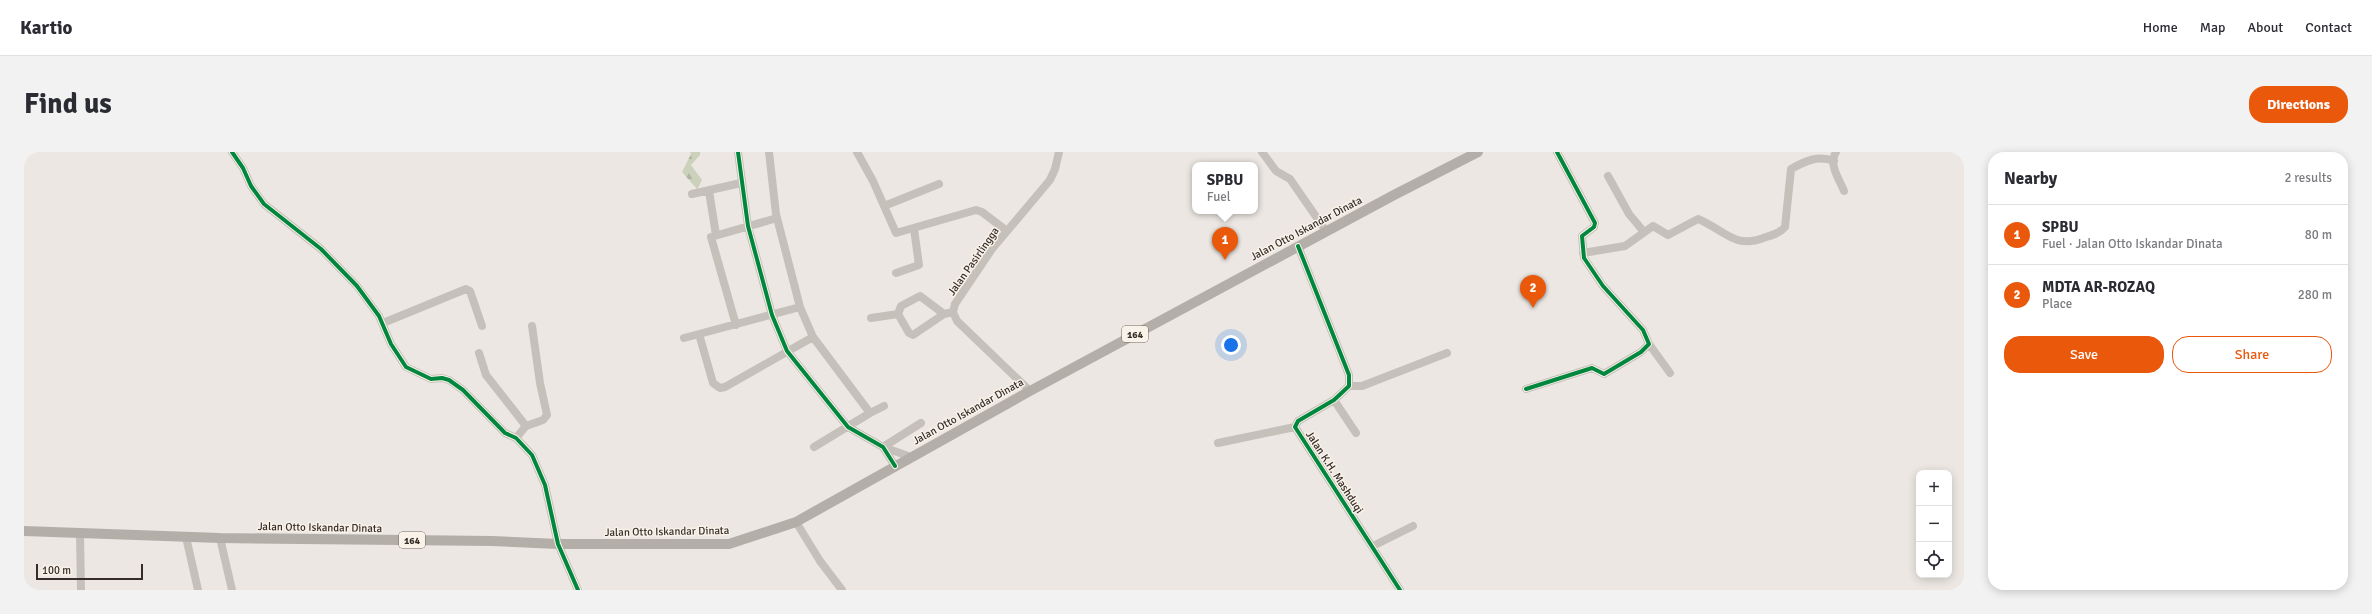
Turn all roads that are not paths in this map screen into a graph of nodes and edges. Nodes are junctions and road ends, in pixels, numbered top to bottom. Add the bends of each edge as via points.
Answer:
1 (232, 152) edge
2 (738, 152) edge
3 (769, 152) edge
4 (857, 152) edge
5 (1059, 152) edge
6 (1262, 152) edge
7 (1478, 152) edge
8 (1557, 152) edge
9 (1836, 152) edge
10 (1834, 161) junction
11 (1608, 176) dead end
12 (741, 183) junction
13 (939, 184) dead end
14 (709, 191) junction
15 (1844, 191) dead end
16 (692, 194) dead end
17 (884, 206) junction
18 (777, 218) junction
19 (748, 226) junction
20 (914, 229) junction
21 (1007, 231) junction
22 (1326, 231) junction
23 (1644, 232) junction
24 (716, 235) junction
25 (1298, 246) junction
26 (1584, 253) junction
27 (896, 273) dead end
28 (800, 307) junction
29 (953, 312) junction
30 (898, 314) junction
31 (944, 314) junction
32 (772, 315) junction
33 (871, 318) dead end
34 (383, 323) junction
35 (736, 325) junction
36 (482, 326) dead end
37 (532, 326) dead end
38 (699, 334) junction
39 (813, 337) junction
40 (684, 338) dead end
41 (1649, 344) junction
42 (787, 351) junction
43 (479, 353) dead end
44 (1447, 353) dead end
45 (1670, 373) dead end
46 (1349, 386) junction
47 (1526, 389) dead end
48 (1030, 391) junction
49 (1334, 400) junction
50 (884, 406) dead end
51 (870, 413) junction
52 (921, 423) dead end
53 (526, 426) junction
54 (848, 427) junction
55 (1295, 427) junction
56 (1356, 433) dead end
57 (516, 438) junction
58 (1218, 444) dead end
59 (814, 447) dead end
60 (883, 447) junction
61 (911, 457) junction
62 (895, 466) junction
63 (796, 522) junction
64 (1413, 526) dead end
65 (24, 531) edge
66 (80, 533) junction
67 (186, 537) junction
68 (220, 538) junction
69 (558, 544) junction
70 (1373, 546) junction
71 (80, 590) edge
72 (198, 590) edge
73 (232, 590) edge
74 (578, 590) edge
75 (842, 590) edge
76 (1400, 590) edge

1 - 34 street via 264,204 336,263 362,292
2 - 12 street
3 - 18 street
4 - 17 street
5 - 21 street, Jalan Pasirlingga via 1050,180
6 - 22 street via 1272,167 1290,179
7 - 22 main road, Jalan Otto Iskandar Dinata / 164
8 - 26 street via 1595,223 1594,227 1582,236
9 - 10 street
10 - 15 street via 1837,179
10 - 23 street via 1825,158 1805,161 1791,169 1785,227 1763,238 1741,242 1699,219 1668,235 1653,226
11 - 23 street via 1629,214
12 - 14 street
12 - 19 street
13 - 17 street
14 - 16 street
14 - 24 street
17 - 20 street via 896,233
18 - 19 street
18 - 28 street
19 - 24 street
19 - 32 street
20 - 21 street via 976,210
20 - 27 street via 919,264
21 - 29 street, Jalan Pasirlingga via 955,304
22 - 25 main road, Jalan Otto Iskandar Dinata / 164
23 - 26 street via 1625,246
24 - 35 street via 710,239
25 - 46 street via 1349,375
25 - 48 main road, Jalan Otto Iskandar Dinata / 164
26 - 41 street via 1584,258 1603,286 1643,330
28 - 32 street
28 - 39 street
29 - 31 street
29 - 48 street, Jalan Pasirlingga via 957,321
30 - 31 street via 901,306 920,296
30 - 31 street via 909,333 913,335
30 - 33 street
32 - 35 street
32 - 42 street
34 - 36 street via 466,289 470,291
34 - 57 street via 391,344 406,367 431,379 450,380 505,433
35 - 38 street
37 - 53 street via 547,415 543,420
38 - 40 street
38 - 42 street via 713,383 720,388
39 - 42 street
39 - 51 street
41 - 45 street
41 - 47 street via 1641,352 1604,374 1592,368
42 - 54 street
43 - 53 street via 486,375
44 - 46 street via 1362,386
46 - 49 street, Jalan K.H. Mashduqi
48 - 61 main road, Jalan Otto Iskandar Dinata / 164
49 - 55 street, Jalan K.H. Mashduqi via 1298,421
49 - 56 street
50 - 51 street
51 - 54 street
52 - 60 street
53 - 57 street
54 - 59 street
54 - 60 street
55 - 58 street
55 - 70 street, Jalan K.H. Mashduqi
57 - 69 street via 538,465 547,491
60 - 61 street
60 - 62 street
61 - 62 main road, Jalan Otto Iskandar Dinata / 164
62 - 63 main road, Jalan Otto Iskandar Dinata / 164
63 - 69 main road, Jalan Otto Iskandar Dinata / 164 via 728,544
63 - 75 street
64 - 70 street
65 - 66 main road, Jalan Otto Iskandar Dinata / 164
66 - 67 main road, Jalan Otto Iskandar Dinata / 164
66 - 71 street
67 - 68 main road, Jalan Otto Iskandar Dinata / 164
67 - 72 street
68 - 69 main road, Jalan Otto Iskandar Dinata / 164
68 - 73 street
69 - 74 street
70 - 76 street, Jalan K.H. Mashduqi

